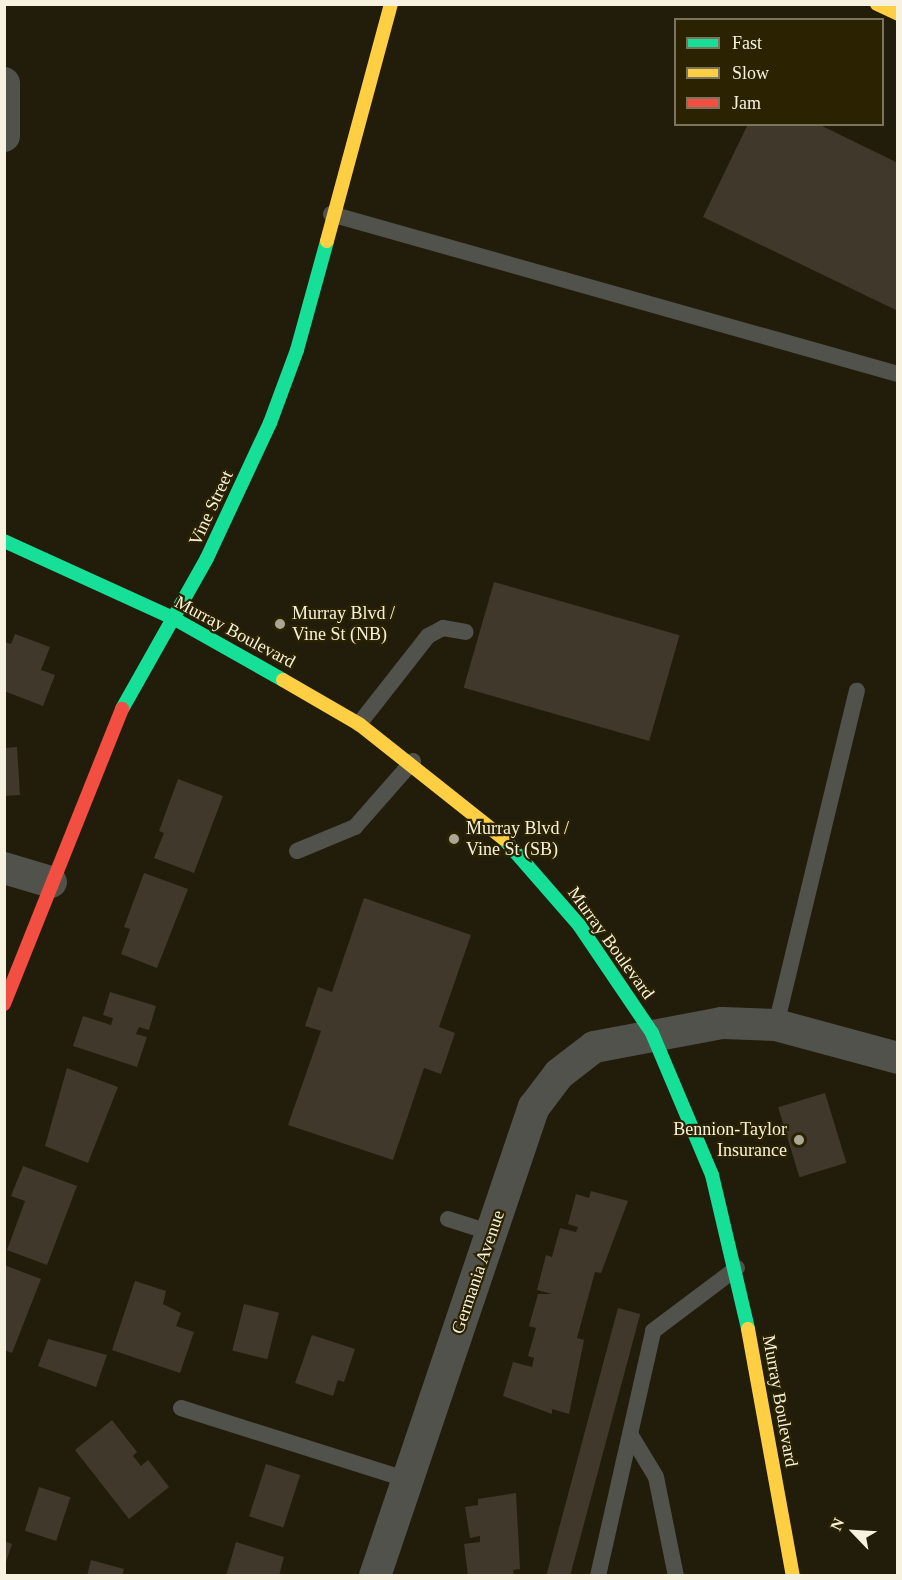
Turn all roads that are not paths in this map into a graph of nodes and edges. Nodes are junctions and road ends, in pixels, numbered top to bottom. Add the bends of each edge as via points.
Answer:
1 (391, 4) edge
2 (877, 4) edge
3 (897, 14) edge
4 (4, 83) edge
5 (4, 136) edge
6 (331, 214) junction
7 (897, 374) edge
8 (4, 541) edge
9 (173, 618) junction
10 (466, 632) dead end
11 (857, 691) dead end
12 (359, 724) junction
13 (413, 760) junction
14 (297, 851) dead end
15 (4, 868) edge
16 (51, 882) junction
17 (4, 1004) edge
18 (776, 1025) junction
19 (652, 1034) junction
20 (897, 1058) edge
21 (448, 1219) dead end
22 (492, 1233) junction
23 (738, 1268) junction
24 (181, 1408) dead end
25 (630, 1434) junction
26 (408, 1480) junction
27 (375, 1575) edge
28 (598, 1575) edge
29 (676, 1575) edge
30 (793, 1575) edge

1 - 6 main road, Vine Street
2 - 3 main road
4 - 5 street
6 - 7 lane
6 - 9 main road, Vine Street via 297,350 270,423 213,546
8 - 9 main road, Murray Boulevard
9 - 12 main road, Murray Boulevard
9 - 16 main road, Vine Street via 116,720
10 - 12 lane via 443,628 429,636
11 - 18 lane
12 - 13 main road, Murray Boulevard
13 - 14 lane via 355,827
13 - 19 main road, Murray Boulevard via 482,817 536,871 620,981
15 - 16 street
16 - 17 main road, Vine Street
18 - 19 street, Germania Avenue via 722,1023
18 - 20 street, Germania Avenue
19 - 22 street, Germania Avenue via 594,1047 548,1085 534,1107
19 - 23 main road, Murray Boulevard via 712,1174
21 - 22 lane
22 - 26 street, Germania Avenue
23 - 25 lane via 653,1331
23 - 30 main road, Murray Boulevard
24 - 26 lane
25 - 28 lane
25 - 29 lane via 656,1477
26 - 27 street, Germania Avenue

